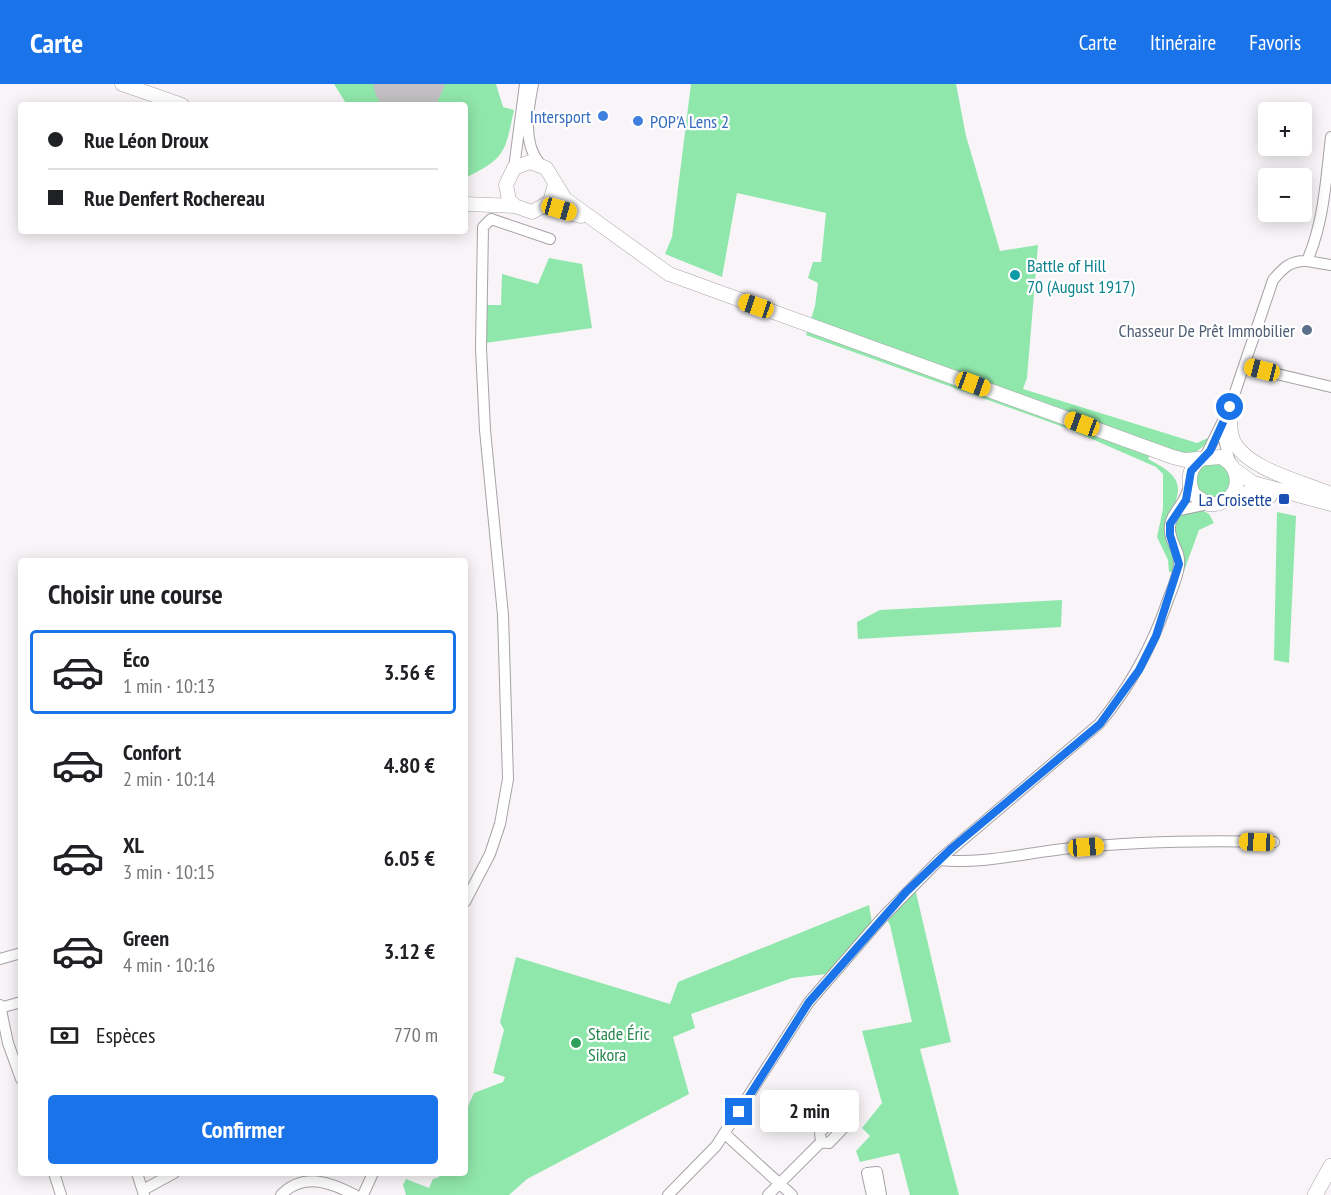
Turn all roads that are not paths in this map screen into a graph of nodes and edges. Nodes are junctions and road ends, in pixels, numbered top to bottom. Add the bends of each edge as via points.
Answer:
1 (122, 84) edge
2 (525, 84) edge
3 (533, 84) edge
4 (173, 102) edge
5 (1331, 137) edge
6 (540, 164) junction
7 (514, 168) junction
8 (555, 184) junction
9 (506, 185) junction
10 (468, 202) edge
11 (468, 203) edge
12 (545, 207) junction
13 (520, 209) junction
14 (592, 220) junction
15 (518, 228) junction
16 (550, 239) dead end
17 (1307, 261) junction
18 (1331, 265) edge
19 (1244, 366) junction
20 (1331, 387) edge
21 (1230, 407) junction
22 (1221, 429) junction
23 (1147, 447) junction
24 (1203, 458) junction
25 (1233, 466) junction
26 (1189, 484) junction
27 (1331, 494) edge
28 (1232, 496) junction
29 (1208, 504) junction
30 (1331, 504) edge
31 (1179, 510) junction
32 (1331, 512) edge
33 (1274, 842) dead end
34 (939, 860) junction
35 (468, 894) edge
36 (16, 954) edge
37 (0, 959) edge
38 (18, 1003) edge
39 (0, 1007) edge
40 (18, 1071) edge
41 (725, 1134) junction
42 (821, 1142) dead end
43 (1331, 1166) edge
44 (55, 1176) edge
45 (138, 1176) edge
46 (169, 1176) edge
47 (372, 1176) edge
48 (780, 1185) junction
49 (1331, 1188) edge
50 (144, 1192) edge
51 (61, 1195) edge
52 (281, 1195) edge
53 (355, 1195) edge
54 (363, 1195) edge
55 (668, 1195) edge
56 (768, 1195) edge
57 (792, 1195) edge
58 (872, 1195) edge
59 (881, 1195) edge
60 (1315, 1195) edge
61 (1327, 1195) edge

1 - 4 main road
2 - 7 street
3 - 6 street via 529,139
5 - 17 street via 1320,223
6 - 7 main road via 525,163
6 - 8 main road via 551,172
7 - 9 main road
8 - 12 main road via 553,197
8 - 14 main road via 565,199
9 - 10 main road via 489,198
9 - 13 main road via 509,201
11 - 13 main road
12 - 13 main road via 532,212
12 - 14 main road
13 - 15 street
14 - 23 main road via 660,269 691,283
15 - 16 street
15 - 35 street via 491,219 484,222 481,302 485,430 503,615 508,779 494,844
17 - 18 street
17 - 19 street via 1284,267 1273,280
19 - 20 street
19 - 21 street
21 - 22 street
21 - 27 main road via 1232,437 1252,462
22 - 24 street
22 - 25 street
23 - 24 main road via 1185,460
23 - 26 main road via 1176,468
24 - 25 main road via 1218,456
24 - 26 main road via 1193,466
25 - 28 main road via 1238,484
25 - 30 main road via 1253,483
26 - 29 main road via 1196,497
26 - 31 street
28 - 29 main road via 1221,504
28 - 32 main road via 1254,493
29 - 31 street
31 - 34 street via 1169,529 1179,559 1177,575 1156,636 1118,702 1091,731
33 - 34 street via 1143,841 978,861
34 - 41 street via 877,923 809,1002
36 - 37 street
38 - 39 street
39 - 40 street
41 - 48 street
41 - 55 street
42 - 48 street
43 - 60 highway
44 - 51 street
45 - 50 street
46 - 50 street
47 - 54 street
48 - 56 street
48 - 57 street
49 - 61 highway
52 - 53 street via 302,1182 324,1181
58 - 59 street via 865,1177 874,1171

